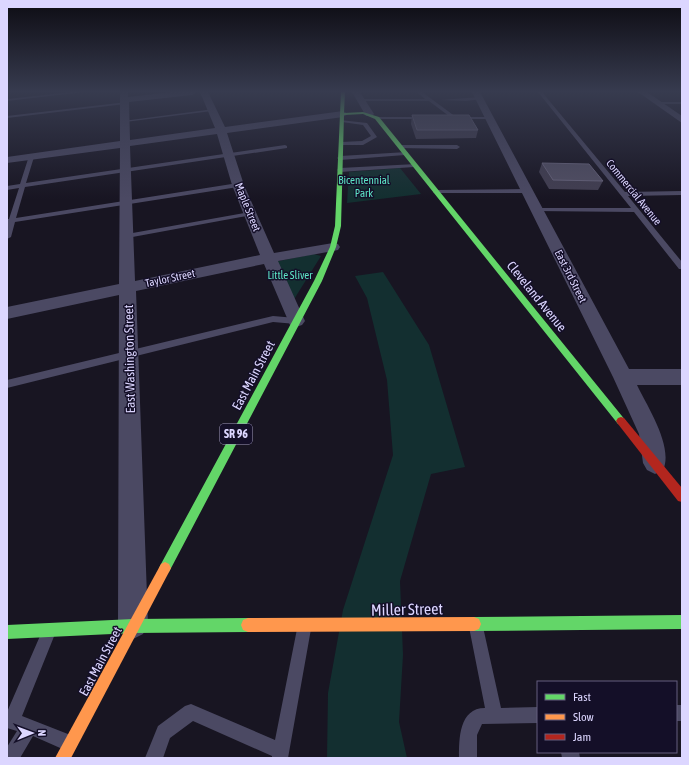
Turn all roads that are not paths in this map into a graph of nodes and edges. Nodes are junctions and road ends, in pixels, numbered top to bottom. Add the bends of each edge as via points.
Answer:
1 (125, 128) edge
2 (244, 128) edge
3 (342, 128) edge
4 (368, 128) edge
5 (383, 128) edge
6 (495, 128) edge
7 (569, 128) edge
8 (221, 130) junction
9 (125, 144) junction
10 (341, 144) junction
11 (285, 147) dead end
12 (457, 147) dead end
13 (403, 150) junction
14 (228, 156) junction
15 (30, 157) junction
16 (340, 158) junction
17 (7, 160) edge
18 (414, 165) junction
19 (340, 170) junction
20 (126, 171) junction
21 (238, 185) junction
22 (21, 186) junction
23 (7, 188) edge
24 (436, 192) junction
25 (526, 192) junction
26 (682, 193) edge
27 (623, 194) junction
28 (126, 202) junction
29 (536, 210) junction
30 (636, 210) junction
31 (250, 214) junction
32 (9, 220) edge
33 (127, 236) junction
34 (7, 237) edge
35 (333, 247) junction
36 (269, 258) junction
37 (682, 267) edge
38 (127, 287) junction
39 (7, 313) edge
40 (296, 321) junction
41 (129, 354) junction
42 (623, 377) junction
43 (682, 377) edge
44 (7, 384) edge
45 (655, 463) junction
46 (682, 496) edge
47 (682, 622) edge
48 (476, 623) junction
49 (305, 625) junction
50 (133, 626) junction
51 (49, 630) junction
52 (7, 632) edge
53 (537, 715) edge
54 (495, 716) junction
55 (10, 721) edge
56 (29, 726) junction
57 (67, 751) edge
58 (281, 755) edge
59 (10, 758) edge
60 (154, 758) edge
61 (468, 758) edge

1 - 9 street, East Washington Street
2 - 8 street
3 - 10 main road, East Main Street / SR 96
4 - 10 lane via 374,137 363,142
5 - 13 main road, Cleveland Avenue
6 - 25 street, East 3rd Street
7 - 27 lane, Commercial Avenue
8 - 9 street
8 - 14 street, Maple Street
9 - 15 street
9 - 20 street, East Washington Street
10 - 16 main road, East Main Street / SR 96
11 - 14 lane
12 - 13 lane
13 - 16 lane
13 - 18 main road, Cleveland Avenue
14 - 20 lane
14 - 21 street, Maple Street
15 - 17 street
15 - 22 lane
16 - 19 main road, East Main Street / SR 96
18 - 19 lane
18 - 24 main road, Cleveland Avenue
19 - 35 main road, East Main Street / SR 96 via 338,219
20 - 22 lane
20 - 28 street, East Washington Street
21 - 28 lane
21 - 31 street, Maple Street
22 - 23 lane
22 - 32 lane
24 - 25 lane
24 - 45 main road, Cleveland Avenue
25 - 29 street, East 3rd Street
26 - 27 lane
27 - 30 lane, Commercial Avenue
28 - 32 lane
28 - 33 street, East Washington Street
29 - 30 lane
29 - 42 street, East 3rd Street
30 - 37 lane, Commercial Avenue
31 - 33 lane
31 - 36 street, Maple Street
32 - 34 lane
33 - 38 street, East Washington Street
35 - 36 street, Taylor Street
35 - 40 main road, East Main Street / SR 96
36 - 38 street, Taylor Street
36 - 40 street, Maple Street
38 - 39 street, Taylor Street
38 - 41 street, East Washington Street
40 - 41 lane via 273,320
40 - 50 main road, East Main Street / SR 96
41 - 44 lane
41 - 50 street, East Washington Street
42 - 43 street
42 - 45 street, East 3rd Street via 650,434
45 - 46 main road, Cleveland Avenue
47 - 48 main road, Miller Street
48 - 49 main road, Miller Street
48 - 54 lane
49 - 50 main road, Miller Street
49 - 58 lane
50 - 51 main road, Miller Street
50 - 57 main road, East Main Street / SR 96
51 - 52 main road, Miller Street
51 - 55 lane
53 - 54 lane
54 - 61 lane via 478,716 472,721
55 - 56 lane
56 - 57 lane
56 - 59 lane
58 - 60 lane via 191,712 164,732

